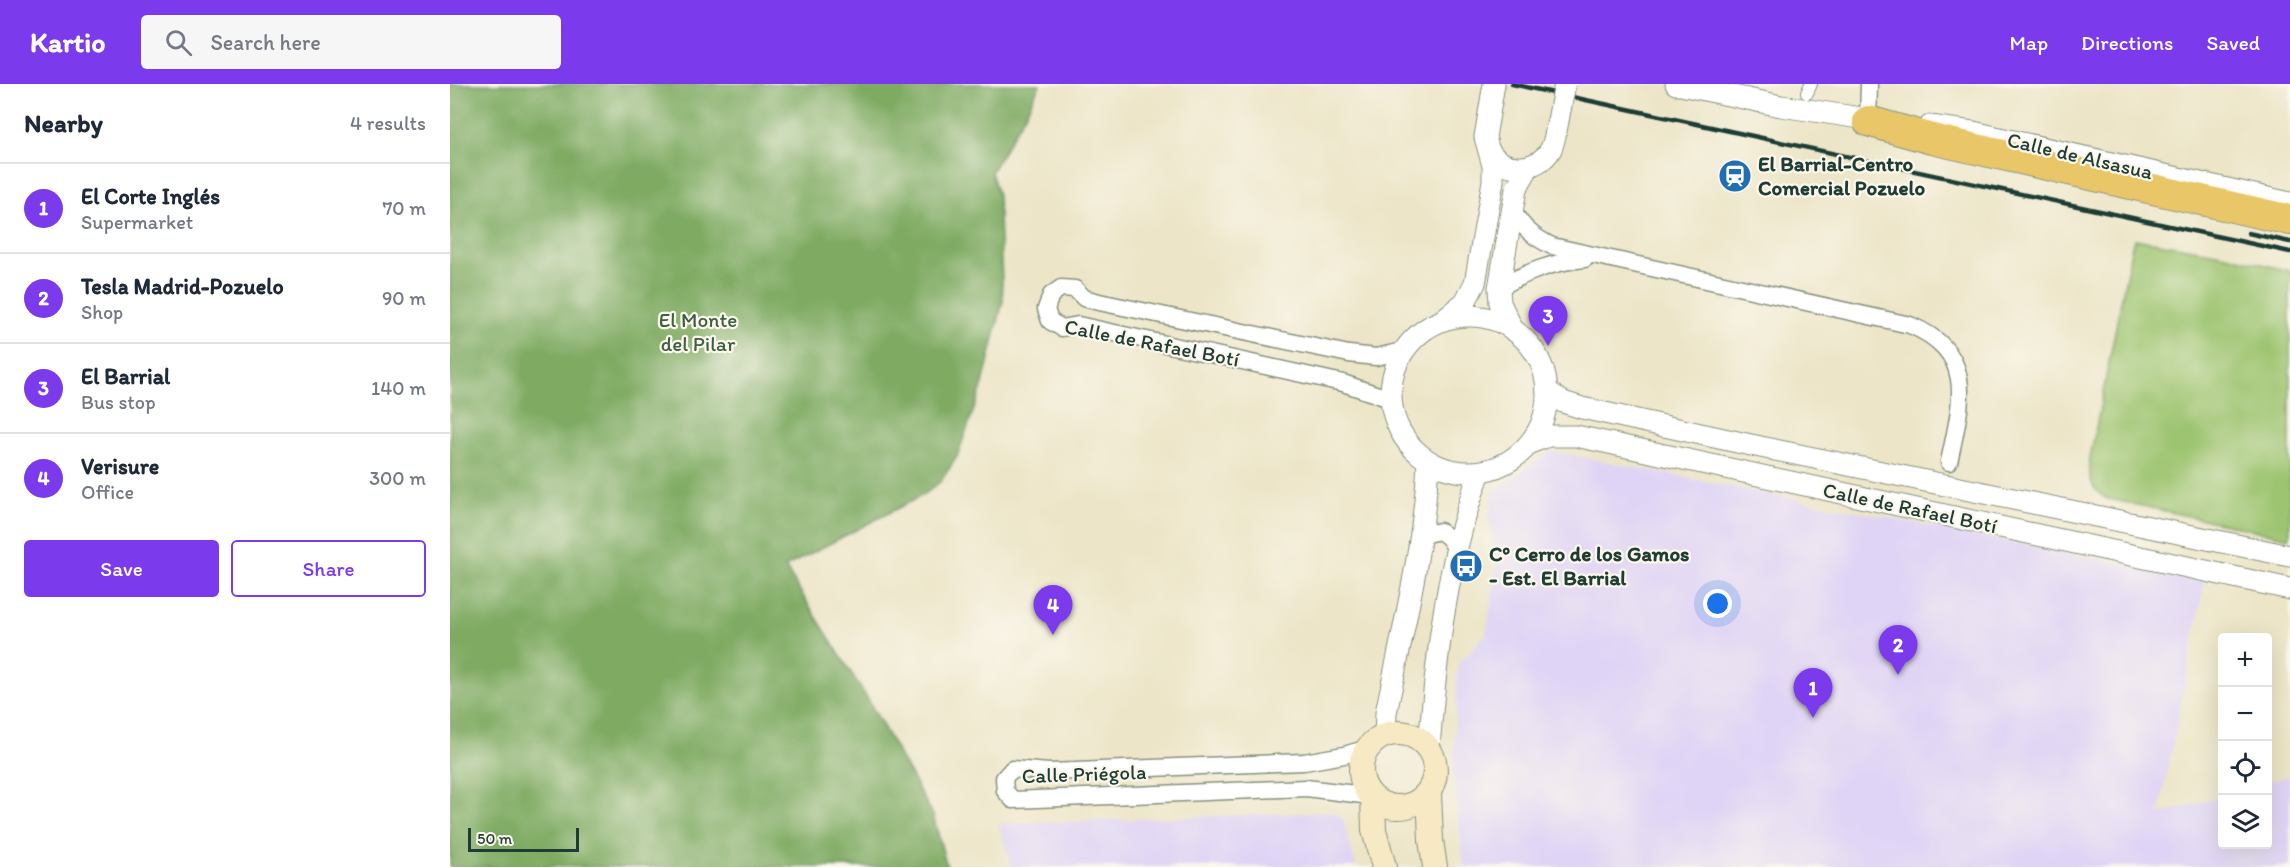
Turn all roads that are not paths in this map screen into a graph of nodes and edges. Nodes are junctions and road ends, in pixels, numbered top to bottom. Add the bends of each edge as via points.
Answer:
1 (1494, 84) edge
2 (1565, 84) edge
3 (1676, 84) edge
4 (1869, 84) edge
5 (1868, 121) junction
6 (1490, 152) junction
7 (1529, 166) junction
8 (2290, 203) edge
9 (1512, 211) junction
10 (2290, 219) edge
11 (1601, 257) junction
12 (1499, 288) junction
13 (1441, 321) junction
14 (1513, 330) junction
15 (1403, 351) junction
16 (1547, 391) junction
17 (1390, 399) junction
18 (1734, 441) junction
19 (1530, 443) junction
20 (1613, 443) junction
21 (1428, 462) junction
22 (1949, 462) dead end
23 (1480, 472) junction
24 (1421, 535) junction
25 (1458, 551) junction
26 (2290, 556) edge
27 (2290, 589) edge
28 (1376, 741) junction
29 (1429, 748) junction
30 (1429, 792) junction
31 (1372, 797) junction
32 (1384, 867) edge
33 (1435, 867) edge

1 - 6 street via 1485,137
2 - 7 street, bridge via 1551,148 1545,158
3 - 5 street, Calle de Alsasua
4 - 5 street
5 - 8 street, Calle de Alsasua via 1973,132
5 - 10 highway
6 - 7 street via 1514,168
6 - 13 street via 1493,181 1471,292 1456,311
7 - 9 street via 1516,189
9 - 11 street via 1535,238
9 - 12 street
11 - 12 street via 1560,261 1526,272
11 - 22 street via 1928,332 1943,344 1959,373 1959,413
12 - 14 street via 1500,303
13 - 14 street via 1462,316 1484,318
13 - 15 street via 1420,333
14 - 16 street via 1533,350
15 - 17 street via 1393,374
15 - 17 street, Calle de Rafael Botí via 1376,357 1349,354 1099,302 1084,298 1075,289 1061,288 1051,295 1046,309 1050,321 1062,328 1078,325 1343,383
16 - 18 street, Calle de Rafael Botí via 1582,408
16 - 19 street via 1543,419
17 - 21 street via 1395,424 1409,445
18 - 20 street via 1717,444 1618,423 1609,430
18 - 26 street, Calle de Rafael Botí
19 - 20 street, Calle de Rafael Botí via 1562,434
19 - 23 street via 1516,457
20 - 27 street, Calle de Rafael Botí
21 - 23 street via 1453,471
21 - 24 street
23 - 25 street via 1467,506
24 - 25 street via 1440,531
24 - 28 street via 1386,713
25 - 29 street via 1438,659
28 - 29 main road via 1397,733 1409,734
28 - 31 main road via 1361,767 1364,786
28 - 31 street, Calle Priégola via 1344,755 1304,762 1049,772 1012,769 1004,778 1005,791 1013,800 1306,788
29 - 30 main road via 1436,768
30 - 31 main road via 1419,801 1402,807 1383,804
30 - 33 main road
31 - 32 main road via 1374,830

